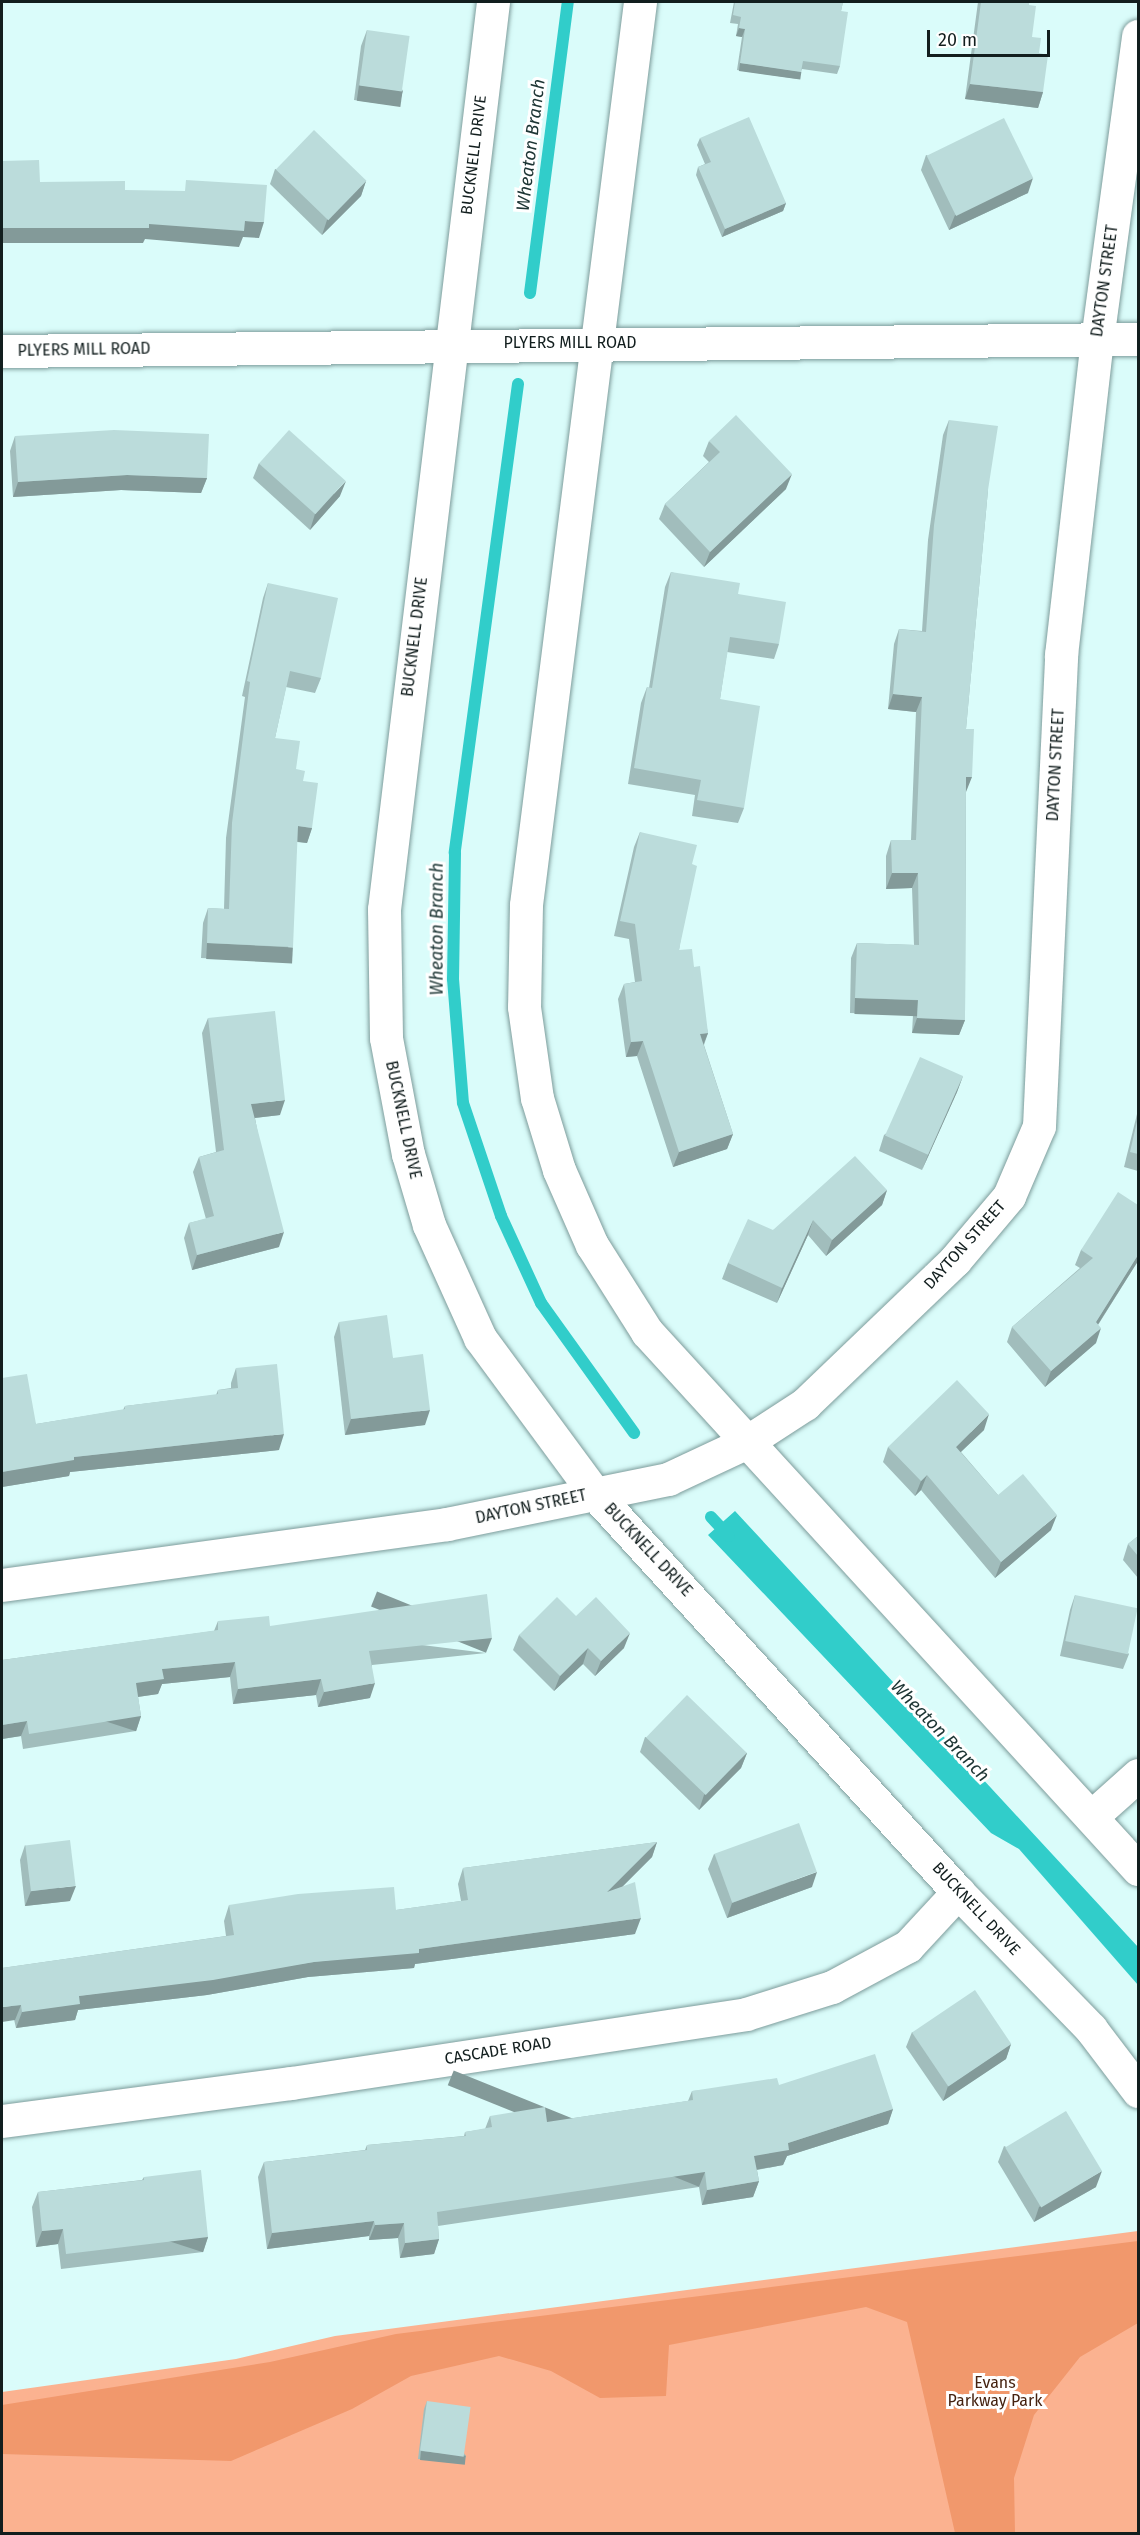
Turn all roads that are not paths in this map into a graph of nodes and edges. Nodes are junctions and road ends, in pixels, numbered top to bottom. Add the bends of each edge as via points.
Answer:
1 (493, 2) edge
2 (640, 2) edge
3 (1138, 36) edge
4 (1138, 339) edge
5 (1097, 340) junction
6 (598, 343) junction
7 (452, 344) junction
8 (2, 351) edge
9 (745, 1443) junction
10 (594, 1494) junction
11 (2, 1586) edge
12 (1138, 1775) edge
13 (1091, 1817) junction
14 (1138, 1869) edge
15 (958, 1892) junction
16 (1138, 2091) edge
17 (2, 2121) edge

1 - 7 street, BUCKNELL DRIVE
2 - 6 street
3 - 5 street, DAYTON STREET
4 - 5 street, PLYERS MILL ROAD
5 - 6 street, PLYERS MILL ROAD
5 - 9 street, DAYTON STREET via 1061,655 1039,1126 1009,1196 955,1260 805,1404
6 - 7 street, PLYERS MILL ROAD
6 - 9 street via 552,678 526,905 524,1007 537,1098 559,1170 592,1245 647,1332
7 - 8 street, PLYERS MILL ROAD
7 - 10 street, BUCKNELL DRIVE via 384,909 386,1038 408,1154 429,1225 480,1338
9 - 10 street, DAYTON STREET via 668,1479
9 - 13 street
10 - 11 street, DAYTON STREET via 447,1524
10 - 15 street, BUCKNELL DRIVE
12 - 13 street
13 - 14 street
15 - 16 street, BUCKNELL DRIVE via 1091,2029
15 - 17 street, CASCADE ROAD via 908,1946 832,1988 746,2014 291,2083

